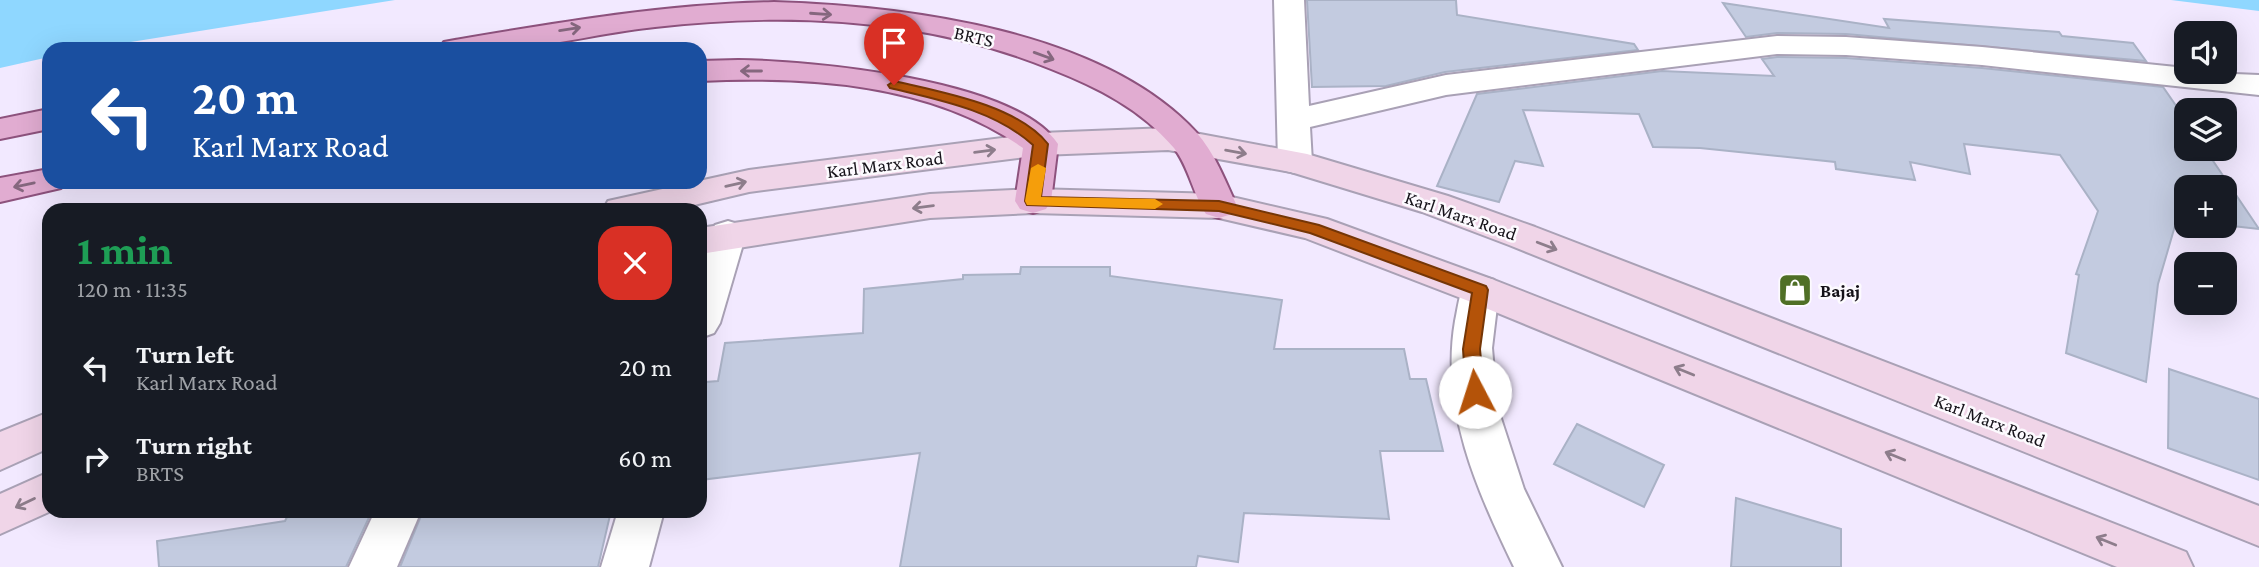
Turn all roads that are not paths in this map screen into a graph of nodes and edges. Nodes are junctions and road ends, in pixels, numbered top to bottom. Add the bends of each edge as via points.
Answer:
1 (1289, 0) edge
2 (497, 42) edge
3 (707, 71) edge
4 (2259, 85) edge
5 (42, 120) edge
6 (1295, 120) junction
7 (0, 129) edge
8 (1187, 143) junction
9 (1041, 144) junction
10 (1295, 162) junction
11 (42, 181) edge
12 (0, 190) edge
13 (1033, 201) junction
14 (652, 203) edge
15 (1219, 206) junction
16 (714, 238) edge
17 (707, 280) edge
18 (1480, 290) junction
19 (42, 432) edge
20 (0, 452) edge
21 (42, 494) edge
22 (0, 515) edge
23 (395, 518) edge
24 (639, 518) edge
25 (2259, 526) edge
26 (373, 567) edge
27 (625, 567) edge
28 (1538, 567) edge
29 (2169, 567) edge

1 - 6 street
2 -> 8 main road, BRTS via 723,12 786,12 916,24 1019,46 1086,71 1140,99
9 -> 3 main road via 1024,130 963,101 916,89 813,73
4 - 6 street via 1982,56 1777,44 1446,85
5 - 7 main road
6 - 10 street
8 - 9 main road, Karl Marx Road via 1168,139
8 -> 10 main road, Karl Marx Road
8 - 15 main road, BRTS
9 - 13 main road
14 -> 9 main road, Karl Marx Road via 749,181
10 -> 25 main road, Karl Marx Road via 1522,236
11 -> 12 main road
13 - 15 main road
13 -> 16 main road via 930,206
15 - 18 main road via 1314,228
16 - 17 street
18 - 28 street via 1472,349 1477,413 1503,496
29 -> 18 main road
19 - 20 main road
21 -> 22 main road
23 - 26 street
24 - 27 street

